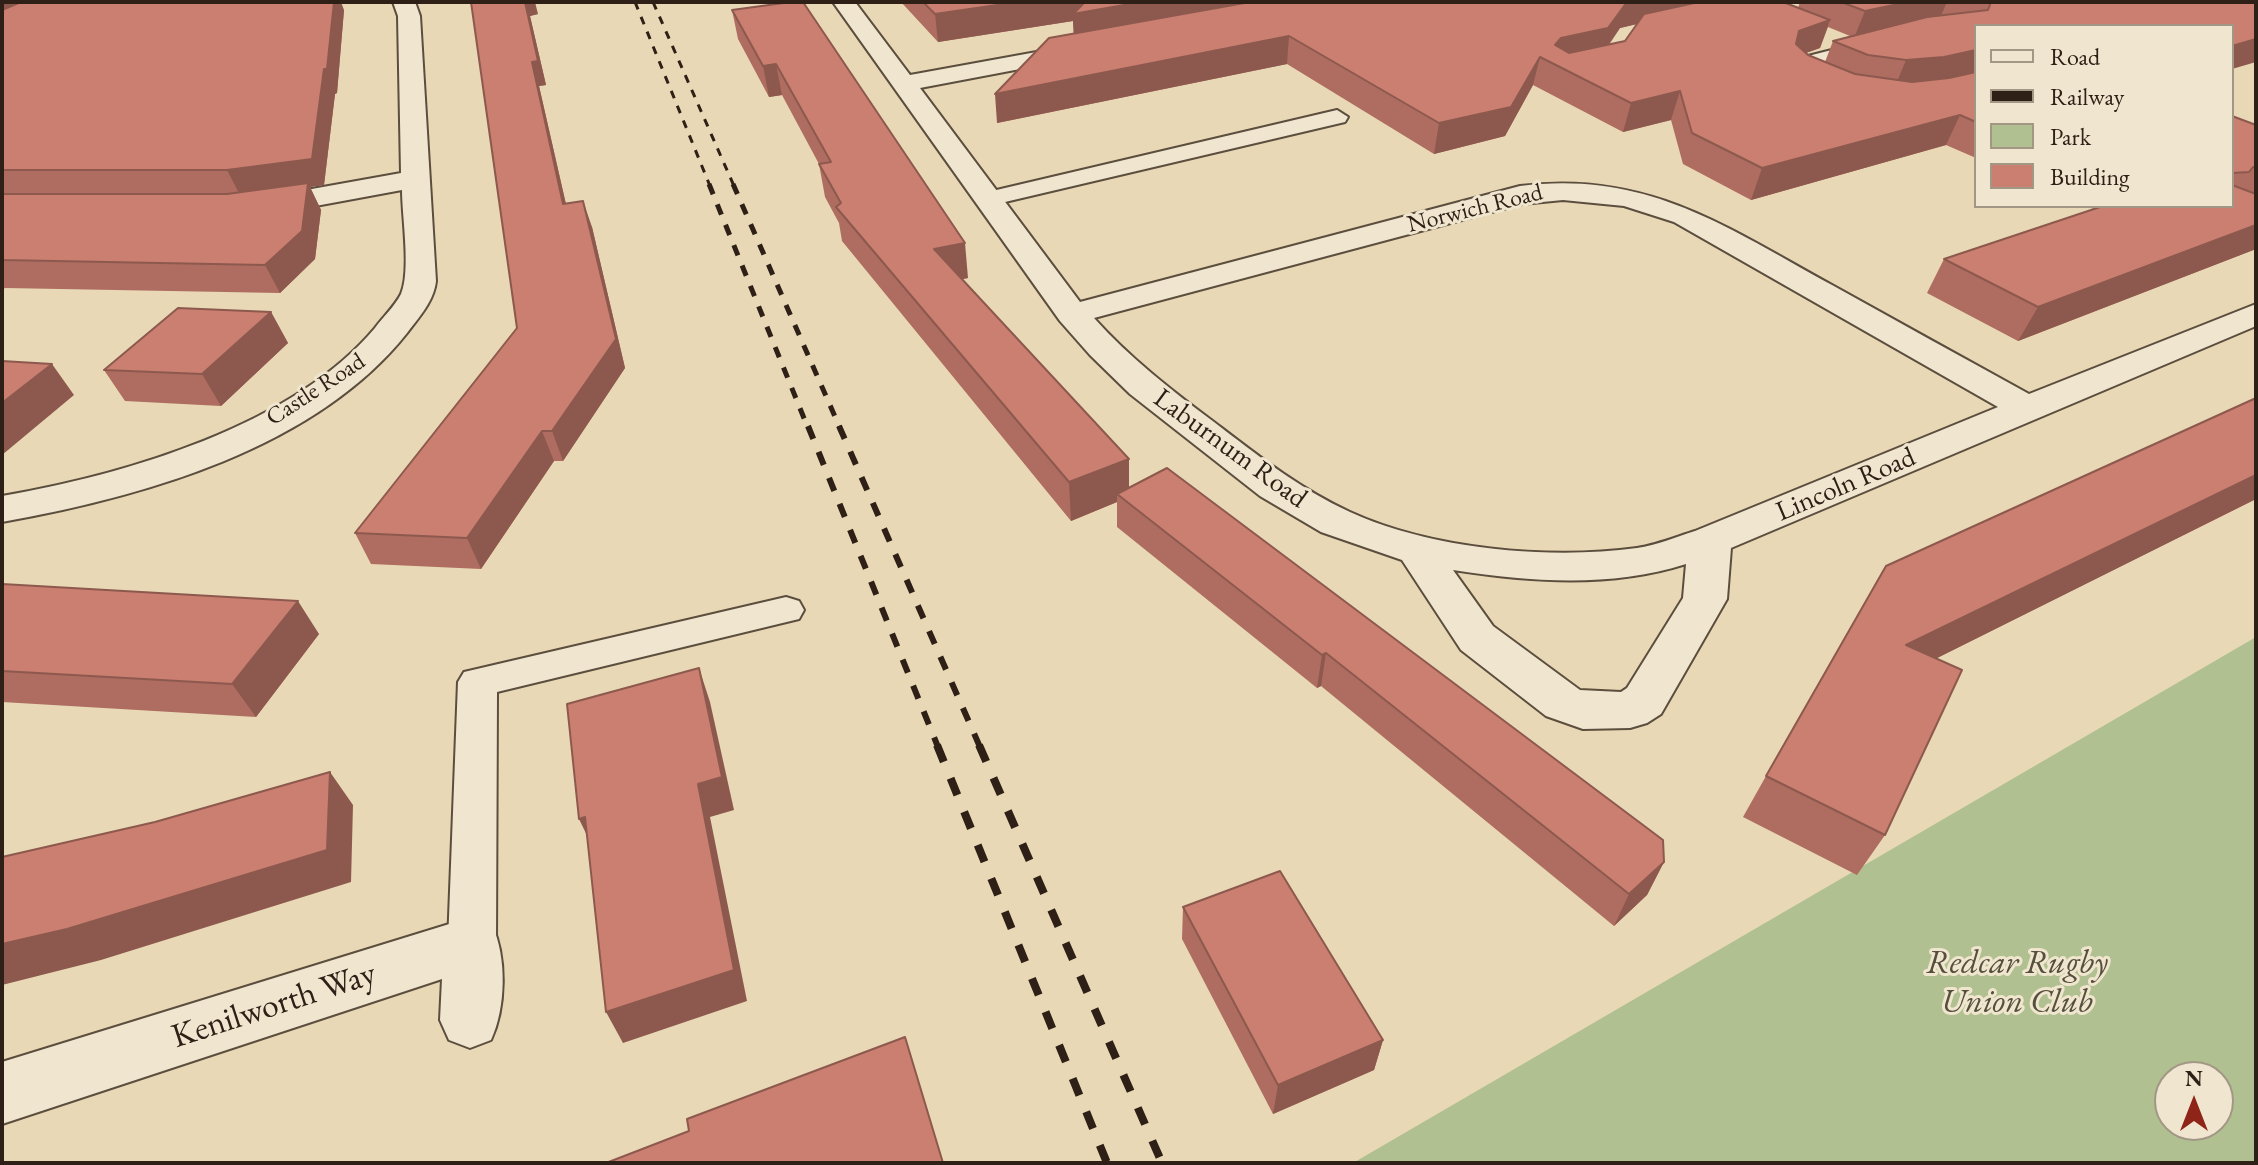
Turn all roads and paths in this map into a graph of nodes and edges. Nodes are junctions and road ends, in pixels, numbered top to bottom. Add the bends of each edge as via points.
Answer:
1 (404, 2) edge
2 (844, 2) edge
3 (1974, 27) edge
4 (1815, 34) edge
5 (1105, 46) edge
6 (1856, 50) junction
7 (903, 84) junction
8 (1850, 94) edge
9 (1337, 117) dead end
10 (416, 179) junction
11 (988, 199) junction
12 (226, 210) edge
13 (1072, 314) junction
14 (2256, 314) edge
15 (2028, 409) junction
16 (2, 509) edge
17 (1710, 541) junction
18 (1417, 550) junction
19 (786, 610) dead end
20 (472, 943) junction
21 (470, 1020) dead end
22 (2, 1093) edge

1 - 10 street, Castle Road via 409,16
2 - 7 street, Laburnum Road
3 - 6 street via 1947,28
4 - 6 street
5 - 7 street
6 - 8 street via 1810,61 1800,70
7 - 11 street, Laburnum Road
9 - 11 lane
10 - 12 street via 278,206
10 - 16 street, Castle Road via 419,291 392,334 360,366 245,436 186,460 99,490
11 - 13 street, Laburnum Road
13 - 15 street, Norwich Road via 1520,195 1591,190 1625,195 1685,216
13 - 18 street, Laburnum Road via 1143,386 1274,487 1336,522
14 - 15 street, Lincoln Road
15 - 17 street, Lincoln Road
17 - 18 street, Lincoln Road via 1640,562 1571,567
17 - 18 street via 1705,599 1644,701 1630,710 1583,711 1563,703 1477,638
19 - 20 lane via 478,682
20 - 21 street
20 - 22 street, Kenilworth Way

